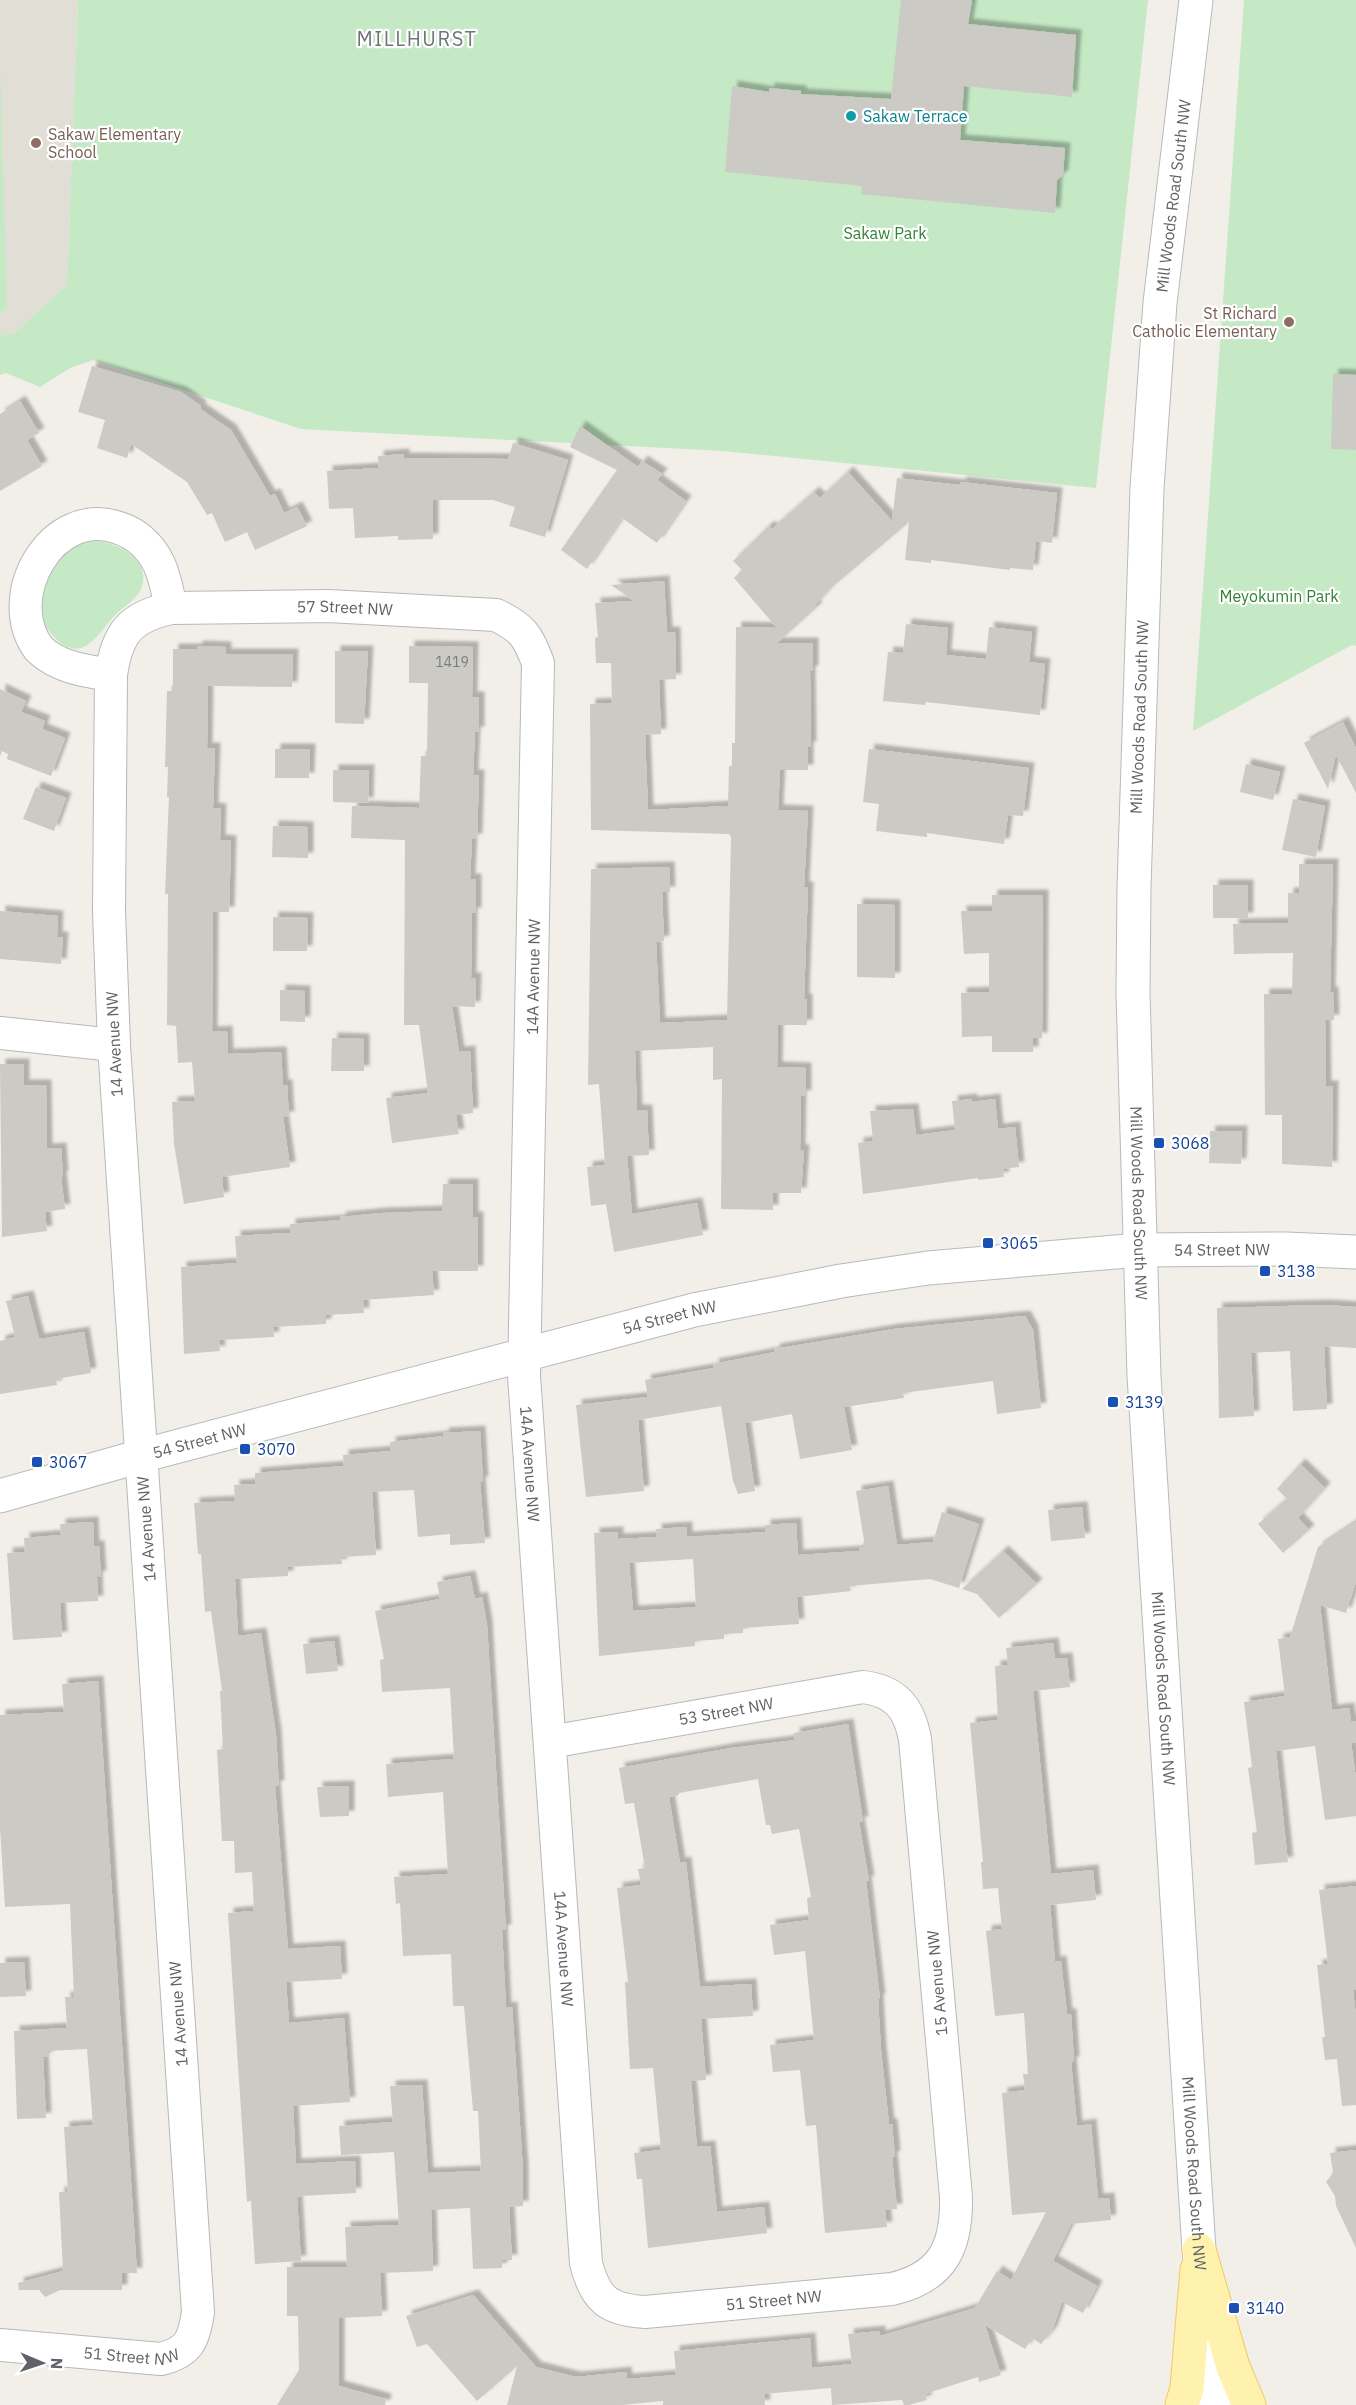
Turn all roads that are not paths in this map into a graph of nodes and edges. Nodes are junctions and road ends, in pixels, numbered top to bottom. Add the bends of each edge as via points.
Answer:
1 (1196, 0) edge
2 (171, 608) junction
3 (515, 624) joint
4 (113, 663) junction
5 (0, 1033) edge
6 (114, 1045) junction
7 (1138, 1250) junction
8 (1356, 1252) edge
9 (525, 1354) junction
10 (141, 1456) junction
11 (0, 1496) edge
12 (899, 1700) joint
13 (550, 1742) junction
14 (1199, 2250) junction
15 (938, 2265) joint
16 (606, 2302) joint
17 (0, 2345) edge
18 (189, 2345) joint
19 (1182, 2405) edge
20 (1215, 2405) edge
21 (1249, 2405) edge

1 - 7 street, Mill Woods Road South NW via 1160,303 1146,499 1134,887
2 - 3 street, 57 Street NW via 328,606 496,615
2 - 4 street, 57 Street NW via 140,618 124,633
2 - 4 street via 164,576 150,550 136,535 116,527 91,524 68,530 42,547 22,582 20,608 28,635 40,650 68,666
3 - 9 street, 14A Avenue NW via 529,638 538,663
4 - 6 street, 14 Avenue NW via 109,911
5 - 6 street
6 - 10 street, 14 Avenue NW
7 - 8 street, 54 Street NW
7 - 9 street, 54 Street NW via 928,1268 841,1281 694,1310
7 - 14 street, Mill Woods Road South NW
9 - 10 street, 54 Street NW
9 - 13 street, 14A Avenue NW
10 - 11 street, 54 Street NW
10 - 18 street, 14 Avenue NW via 197,2301 195,2331
12 - 13 street, 53 Street NW via 883,1691 863,1687
12 - 15 street, 15 Avenue NW via 913,1725 915,1739 956,2197 953,2240
13 - 16 street, 14A Avenue NW via 586,2263 595,2290
14 - 19 main road via 1187,2388
14 - 20 street, Mill Woods Road South NW
14 - 21 main road via 1233,2367
15 - 16 street, 51 Street NW via 927,2277 892,2289 645,2312 625,2311
17 - 18 street, 51 Street NW via 161,2359 177,2355

